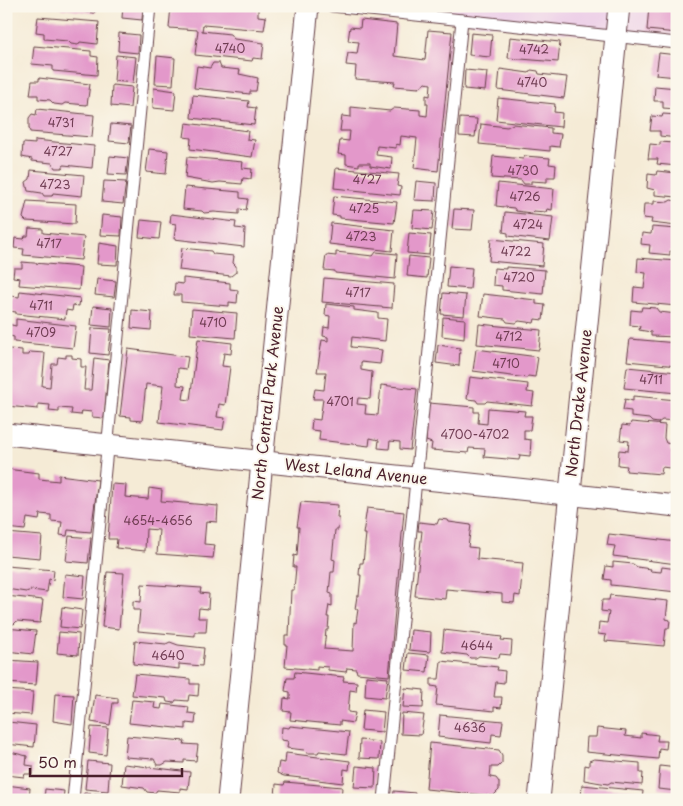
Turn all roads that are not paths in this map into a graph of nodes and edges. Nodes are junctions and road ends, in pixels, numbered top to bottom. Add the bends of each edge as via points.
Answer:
1 (150, 6) edge
2 (308, 6) edge
3 (332, 6) edge
4 (619, 6) edge
5 (462, 20) junction
6 (616, 37) junction
7 (677, 44) edge
8 (6, 434) edge
9 (108, 445) junction
10 (262, 461) junction
11 (416, 478) junction
12 (570, 495) junction
13 (677, 506) edge
14 (72, 800) edge
15 (228, 800) edge
16 (384, 800) edge
17 (539, 800) edge

1 - 9 lane
2 - 10 street, North Central Park Avenue
3 - 5 lane
4 - 6 street, North Drake Avenue
5 - 6 lane
5 - 11 lane
6 - 7 lane
6 - 12 street, North Drake Avenue
8 - 9 street, West Leland Avenue
9 - 10 street, West Leland Avenue
9 - 14 lane
10 - 11 street, West Leland Avenue
10 - 15 street, North Central Park Avenue
11 - 12 street, West Leland Avenue
11 - 16 lane
12 - 13 street, West Leland Avenue
12 - 17 street, North Drake Avenue

